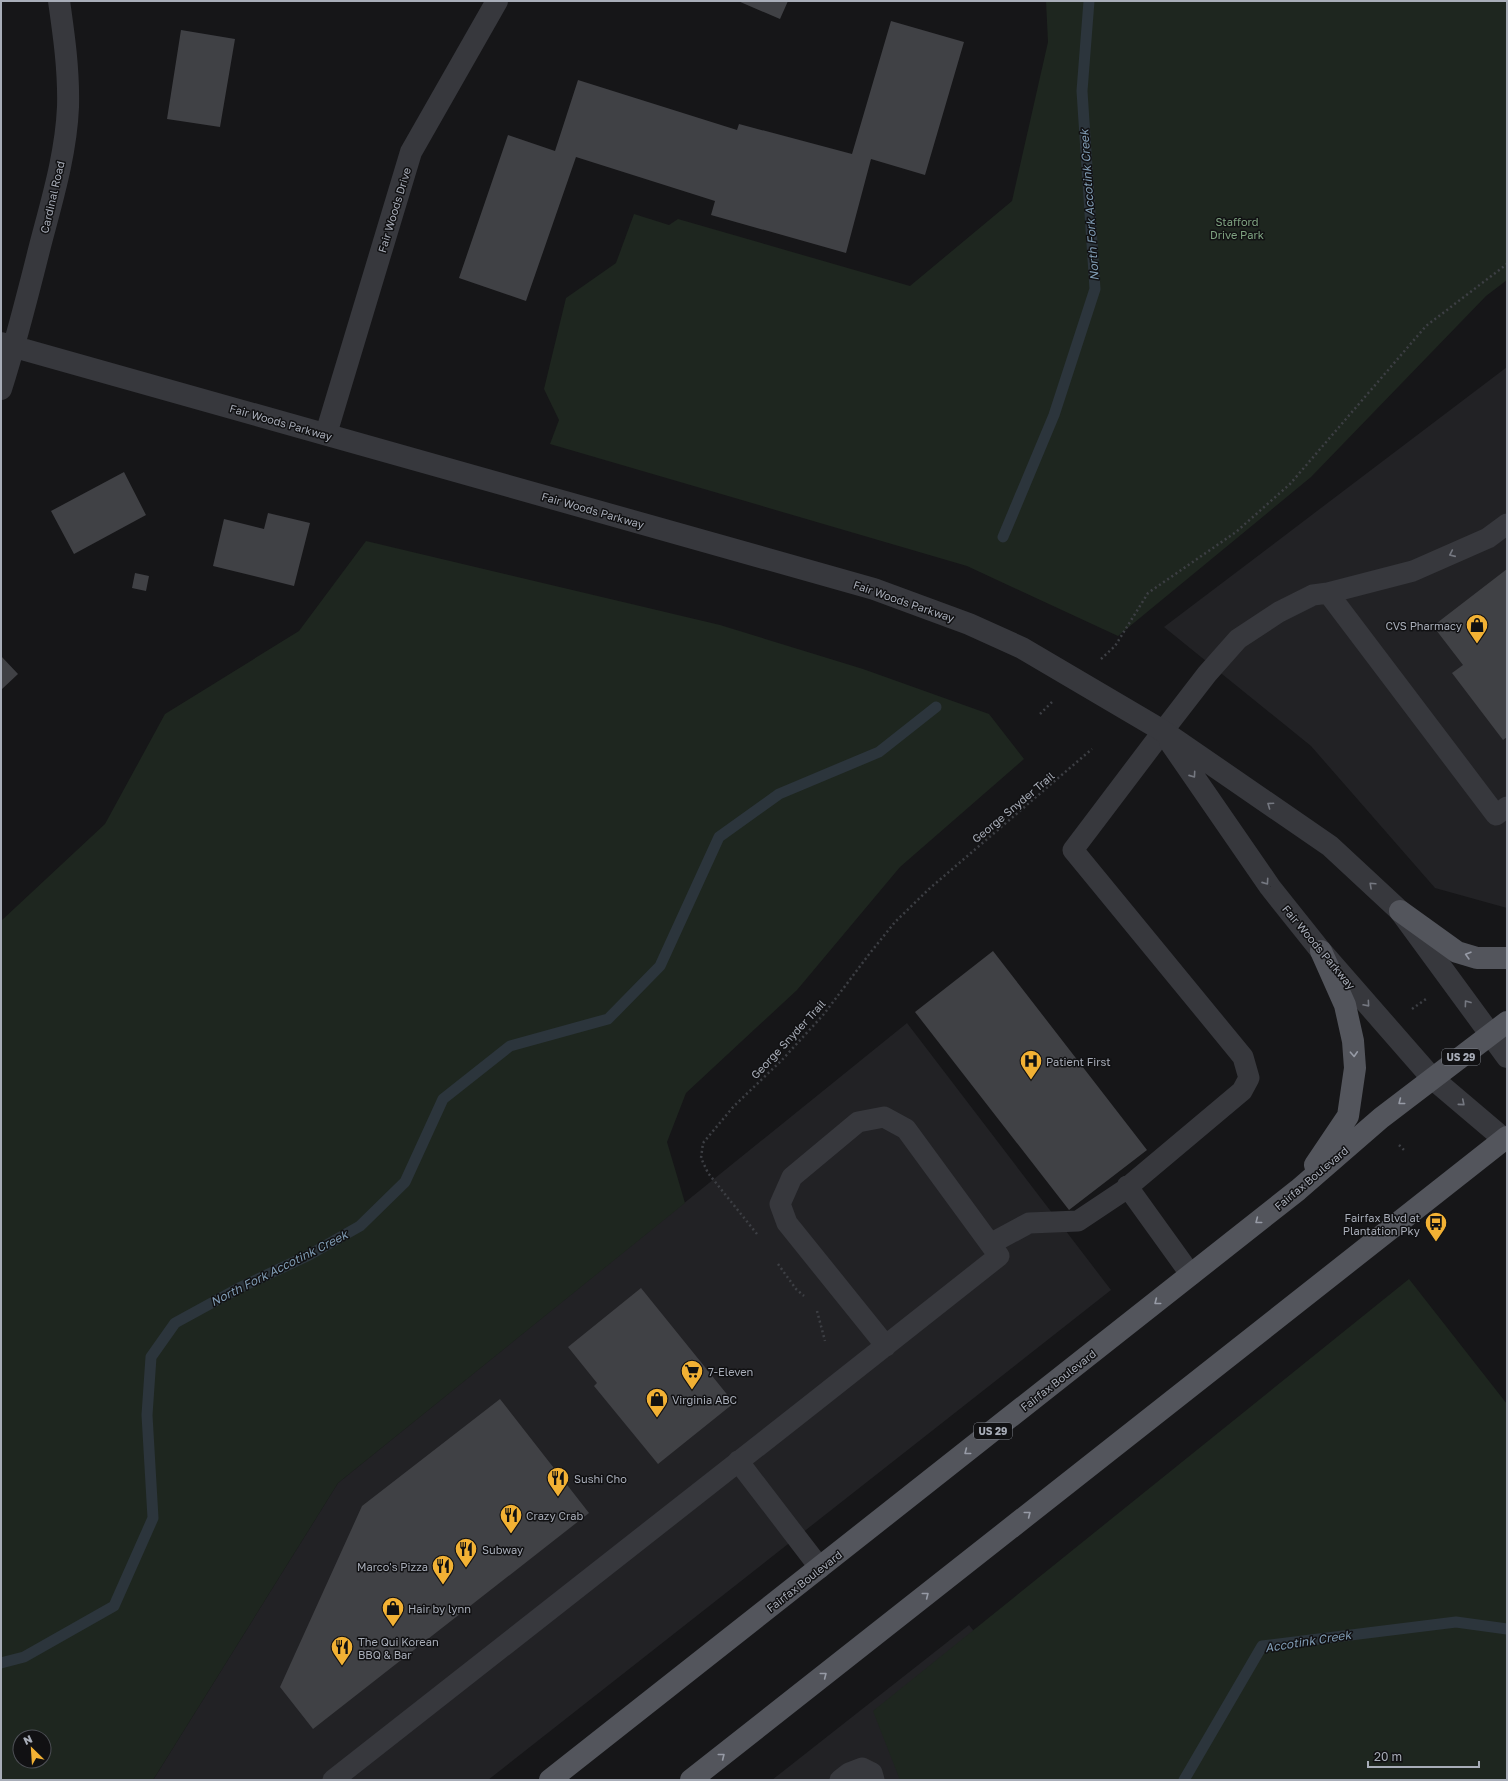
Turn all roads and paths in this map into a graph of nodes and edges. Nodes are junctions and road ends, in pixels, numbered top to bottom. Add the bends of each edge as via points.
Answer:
1 (59, 1) edge
2 (497, 1) edge
3 (1507, 264) edge
4 (8, 345) edge
5 (1, 389) edge
6 (326, 434) junction
7 (1507, 524) edge
8 (1328, 593) junction
9 (1115, 646) dead end
10 (1162, 731) junction
11 (1092, 749) dead end
12 (1507, 807) edge
13 (1400, 911) junction
14 (1321, 951) junction
15 (1507, 958) edge
16 (1428, 997) dead end
17 (1408, 1012) dead end
18 (1507, 1022) edge
19 (1490, 1035) junction
20 (1507, 1057) edge
21 (1432, 1078) junction
22 (1506, 1138) edge
23 (1399, 1145) dead end
24 (1404, 1150) dead end
25 (1128, 1186) junction
26 (1298, 1190) junction
27 (761, 1240) dead end
28 (990, 1244) junction
29 (774, 1258) dead end
30 (1191, 1275) junction
31 (806, 1297) dead end
32 (816, 1305) dead end
33 (825, 1341) dead end
34 (886, 1346) junction
35 (738, 1461) junction
36 (820, 1568) junction
37 (333, 1780) edge
38 (550, 1780) edge
39 (691, 1780) edge
40 (840, 1780) edge
41 (874, 1780) edge

1 - 4 street, Cardinal Road via 66,56 68,106 65,139 58,177
2 - 6 street, Fair Woods Drive via 411,152
3 - 9 path via 1426,326 1290,484 1236,532 1148,594
4 - 5 street, Cardinal Road
4 - 6 street, Fair Woods Parkway
6 - 10 street, Fair Woods Parkway via 874,589 970,624 1022,648
7 -> 8 lane via 1488,538 1413,571
8 - 10 lane via 1313,595 1279,612 1238,639
8 - 12 lane via 1496,815
13 -> 10 street, Fair Woods Parkway via 1330,846
10 -> 14 street, Fair Woods Parkway via 1270,887
10 - 25 lane via 1073,850 1243,1057 1248,1078 1242,1091
11 - 27 path, George Snyder Trail via 930,889 896,922 824,1014 782,1060 734,1106 703,1143 701,1158 708,1173
15 -> 13 main road via 1478,958 1457,952
19 -> 13 street, Fair Woods Parkway
14 -> 21 street, Fair Woods Parkway
14 -> 26 main road via 1345,1005 1353,1041 1354,1068 1348,1116
16 - 17 path
18 - 19 main road, Fairfax Boulevard / US 29
19 - 20 street, Fair Woods Parkway
19 - 21 main road, Fairfax Boulevard / US 29
21 -> 22 street, Fair Woods Parkway
21 -> 26 main road, Fairfax Boulevard / US 29 via 1381,1118
39 -> 22 main road
23 - 24 path
25 - 28 lane via 1078,1221 1028,1223
25 - 30 lane
26 -> 30 main road, Fairfax Boulevard / US 29
28 - 34 lane via 1000,1256
28 - 34 lane via 906,1129 884,1117 858,1122 792,1177 780,1204 787,1223
29 - 31 path via 796,1289
30 -> 36 main road, Fairfax Boulevard / US 29
32 - 33 path
34 - 35 lane
35 - 36 lane
35 - 37 lane
36 - 38 main road, Fairfax Boulevard / US 29
40 - 41 lane via 862,1768 872,1773

